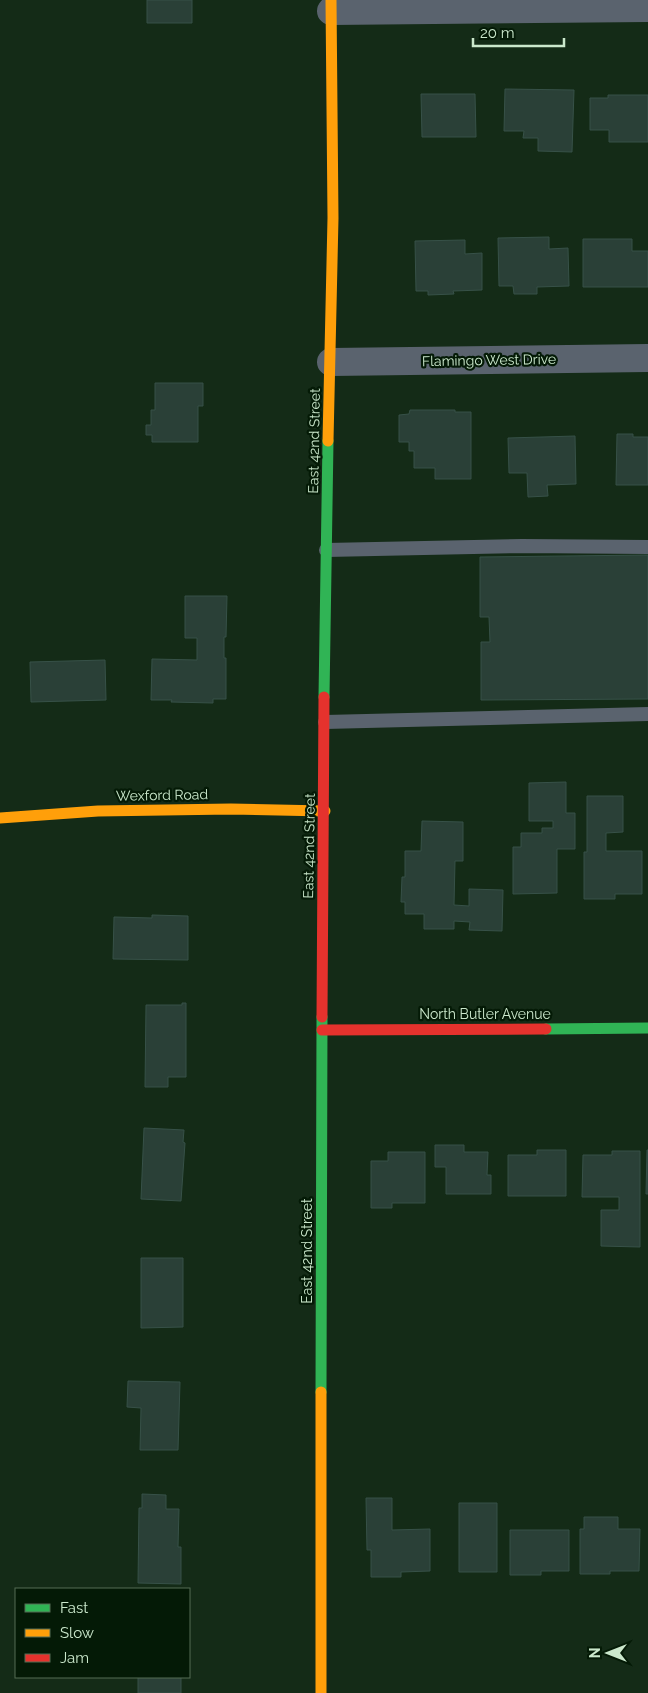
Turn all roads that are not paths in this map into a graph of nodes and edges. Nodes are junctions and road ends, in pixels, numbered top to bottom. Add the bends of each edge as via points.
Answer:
1 (331, 5) edge
2 (648, 8) edge
3 (648, 358) edge
4 (331, 362) junction
5 (648, 547) edge
6 (326, 550) junction
7 (648, 714) edge
8 (325, 722) junction
9 (325, 811) junction
10 (0, 818) edge
11 (648, 1028) edge
12 (322, 1030) junction
13 (321, 1693) edge

1 - 2 street
1 - 4 street, East 42nd Street via 334,218
3 - 4 street, Flamingo West Drive
4 - 6 street, East 42nd Street
5 - 6 lane
6 - 8 street, East 42nd Street
7 - 8 lane
8 - 9 street, East 42nd Street
9 - 10 street, Wexford Road via 98,811
9 - 12 street, East 42nd Street
11 - 12 street, North Butler Avenue
12 - 13 street, East 42nd Street

